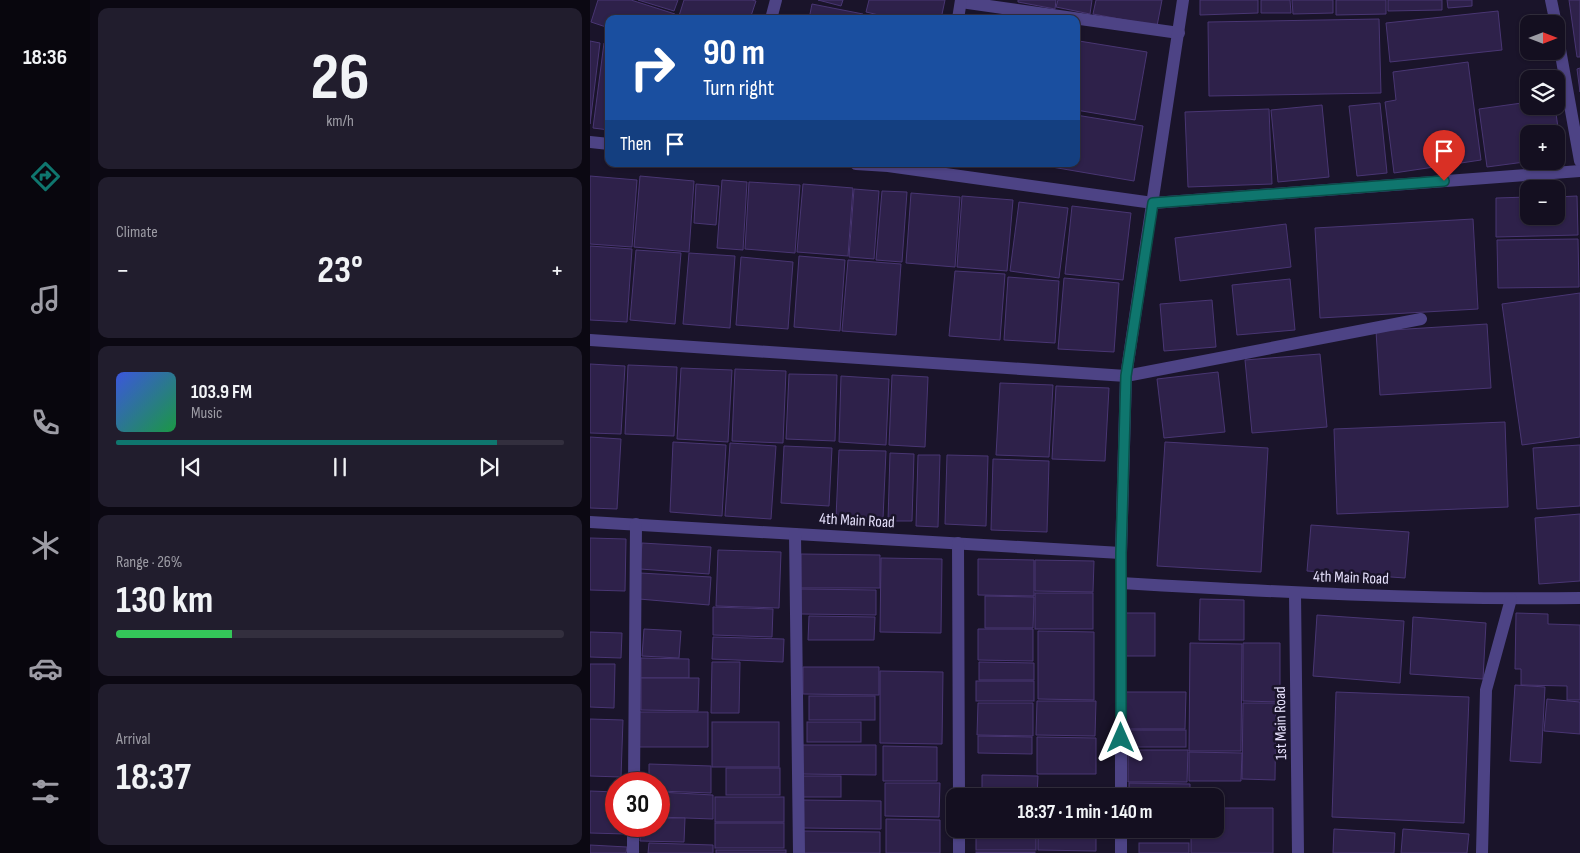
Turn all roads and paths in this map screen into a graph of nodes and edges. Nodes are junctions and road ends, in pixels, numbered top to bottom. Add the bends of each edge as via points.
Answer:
1 (776, 0) edge
2 (1183, 0) edge
3 (1552, 0) edge
4 (961, 1) edge
5 (772, 15) edge
6 (959, 15) edge
7 (1056, 15) edge
8 (1554, 15) edge
9 (1080, 19) edge
10 (1178, 33) junction
11 (1562, 60) edge
12 (590, 142) edge
13 (605, 144) edge
14 (1580, 161) edge
15 (888, 167) edge
16 (1580, 171) edge
17 (1153, 203) junction
18 (1421, 318) dead end
19 (590, 340) edge
20 (1126, 376) junction
21 (590, 522) edge
22 (636, 524) junction
23 (795, 534) junction
24 (958, 543) junction
25 (1121, 553) junction
26 (1121, 584) junction
27 (1295, 593) junction
28 (1580, 598) edge
29 (1511, 599) junction
30 (634, 772) edge
31 (959, 788) edge
32 (1121, 788) edge
33 (633, 837) edge
34 (959, 838) edge
35 (1121, 838) edge
36 (633, 853) edge
37 (799, 853) edge
38 (959, 853) edge
39 (1121, 853) edge
40 (1298, 853) edge
41 (1482, 853) edge

1 - 5 street
2 - 10 street
3 - 8 street
4 - 6 street
4 - 7 street
9 - 10 street
10 - 17 street
11 - 14 street
12 - 13 street
15 - 17 street
16 - 17 street
17 - 20 street
18 - 20 street
19 - 20 street
20 - 25 street
21 - 22 street, 4th Main Road
22 - 23 street, 4th Main Road
22 - 30 street
23 - 24 street, 4th Main Road
23 - 37 street
24 - 25 street, 4th Main Road
24 - 31 street
25 - 26 street
26 - 27 street, 4th Main Road
26 - 32 street
27 - 29 street, 4th Main Road
27 - 40 street, 1st Main Road
28 - 29 street, 4th Main Road
29 - 41 street via 1486,690
33 - 36 street
34 - 38 street
35 - 39 street

